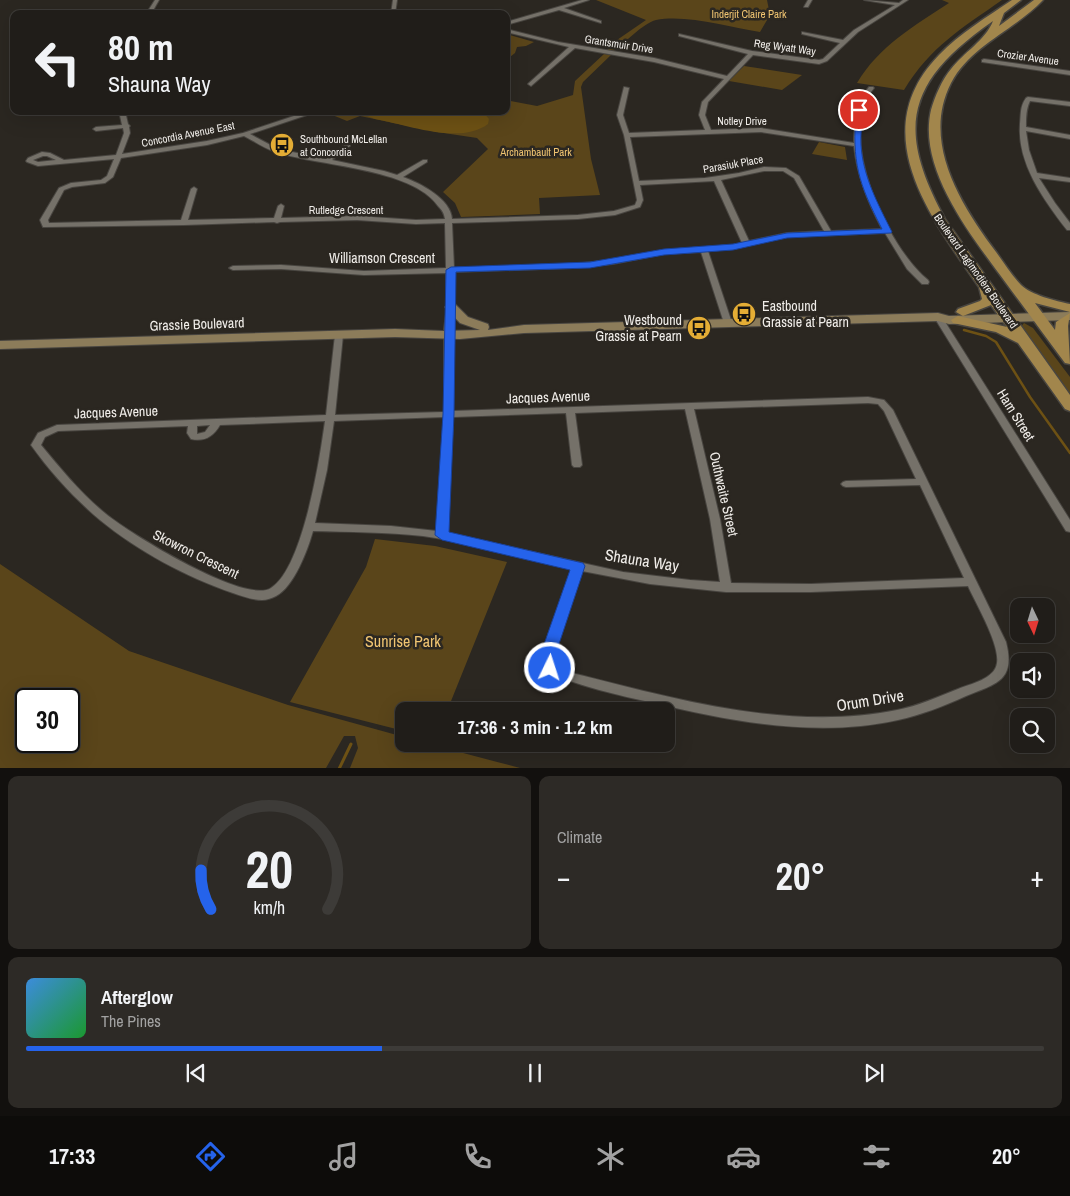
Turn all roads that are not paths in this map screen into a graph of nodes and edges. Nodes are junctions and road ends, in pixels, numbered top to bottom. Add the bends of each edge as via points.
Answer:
1 (587, 0) edge
2 (810, 0) edge
3 (866, 0) edge
4 (906, 0) edge
5 (1017, 0) edge
6 (1039, 0) edge
7 (899, 4) junction
8 (806, 6) dead end
9 (559, 8) junction
10 (1000, 12) junction
11 (599, 22) dead end
12 (510, 23) edge
13 (510, 31) edge
14 (804, 33) dead end
15 (681, 35) dead end
16 (986, 41) junction
17 (843, 42) junction
18 (573, 47) junction
19 (752, 53) junction
20 (984, 61) dead end
21 (1070, 73) edge
22 (728, 78) junction
23 (531, 84) dead end
24 (626, 88) dead end
25 (871, 88) dead end
26 (1070, 104) edge
27 (123, 115) edge
28 (304, 115) edge
29 (127, 126) junction
30 (1022, 128) junction
31 (96, 129) dead end
32 (708, 131) junction
33 (245, 134) junction
34 (627, 135) junction
35 (1070, 136) edge
36 (348, 145) dead end
37 (857, 145) junction
38 (120, 156) junction
39 (61, 160) dead end
40 (327, 161) junction
41 (426, 161) dead end
42 (1034, 175) junction
43 (1070, 175) edge
44 (1056, 176) junction
45 (398, 178) junction
46 (717, 179) junction
47 (1070, 180) edge
48 (636, 183) junction
49 (194, 188) dead end
50 (281, 206) dead end
51 (449, 220) junction
52 (277, 221) junction
53 (184, 223) junction
54 (1070, 228) edge
55 (828, 232) junction
56 (888, 232) junction
57 (746, 244) junction
58 (704, 250) junction
59 (233, 268) dead end
60 (451, 270) junction
61 (980, 280) junction
62 (1012, 281) junction
63 (925, 282) dead end
64 (451, 307) junction
65 (1070, 308) edge
66 (1036, 314) junction
67 (1005, 315) junction
68 (961, 316) junction
69 (938, 317) junction
70 (1070, 317) edge
71 (728, 323) junction
72 (483, 327) junction
73 (524, 329) junction
74 (448, 332) junction
75 (339, 335) junction
76 (0, 345) edge
77 (1028, 346) junction
78 (1070, 360) edge
79 (881, 402) joint
80 (689, 406) junction
81 (1070, 406) edge
82 (570, 411) junction
83 (448, 414) junction
84 (329, 418) junction
85 (216, 422) junction
86 (193, 423) junction
87 (41, 435) joint
88 (577, 465) dead end
89 (923, 482) junction
90 (846, 484) dead end
91 (311, 527) junction
92 (1070, 528) edge
93 (442, 535) junction
94 (578, 566) junction
95 (972, 582) junction
96 (726, 588) junction

1 - 9 street
2 - 8 street
3 - 7 street
4 - 7 street, Reg Wyatt Way
5 - 10 main road, Boulevard Lagimodière Boulevard
6 - 16 main road
7 - 17 street, Reg Wyatt Way
9 - 11 street
9 - 12 street
10 - 16 main road, Boulevard Lagimodière Boulevard via 995,30
10 - 61 main road, Boulevard Lagimodière Boulevard via 939,59 915,96 910,120 913,159 923,188 941,223
13 - 18 street, Grantsmuir Drive
14 - 17 street
15 - 19 street, Reg Wyatt Way
16 - 62 main road, Boulevard Lagimodière Boulevard via 966,58 946,84 936,111 936,146 957,204
17 - 19 street, Reg Wyatt Way via 820,62
18 - 22 street, Grantsmuir Drive via 665,62
18 - 23 street
19 - 22 street
20 - 21 street, Crozier Avenue
22 - 32 street via 704,106 702,115
24 - 34 street, Rutledge Crescent via 620,115
25 - 37 street via 859,110
26 - 30 street via 1028,99
27 - 29 street
28 - 33 street, Concordia Avenue East
29 - 31 street
29 - 38 street
30 - 35 street
30 - 42 street
32 - 34 street, Notley Drive
32 - 37 street, Notley Drive via 773,131
33 - 38 street, Concordia Avenue East
33 - 40 street via 276,150
34 - 48 street, Rutledge Crescent
36 - 40 street
37 - 56 street via 866,187
38 - 39 street, Concordia Avenue East
38 - 53 street, Rutledge Crescent via 107,180 60,189 44,223 58,226
40 - 45 street
41 - 45 street
42 - 44 street
42 - 54 street
43 - 44 street
44 - 47 street
45 - 51 street via 435,196 445,208
46 - 48 street, Parasiuk Place
46 - 55 street, Parasiuk Place via 764,169 790,171 797,177
46 - 57 street
48 - 51 street, Rutledge Crescent via 640,200 638,206 614,214
49 - 53 street
50 - 52 street
51 - 52 street, Rutledge Crescent via 357,218
51 - 60 street
52 - 53 street, Rutledge Crescent
55 - 56 street, Williamson Crescent
55 - 57 street, Williamson Crescent via 787,235
56 - 63 street via 911,272
57 - 58 street, Williamson Crescent
58 - 60 street, Williamson Crescent via 664,252 590,265
58 - 71 street
59 - 60 street, Williamson Crescent via 281,267 364,273
60 - 64 street
61 - 67 main road, Boulevard Lagimodière Boulevard
61 - 68 main road via 989,299
62 - 65 main road via 1035,299
62 - 66 main road, Boulevard Lagimodière Boulevard
64 - 72 main road via 464,320
64 - 74 street
65 - 66 main road, Grassie Boulevard
66 - 67 main road, Grassie Boulevard
66 - 70 main road, Grassie Boulevard
66 - 78 main road, Boulevard Lagimodière Boulevard
67 - 68 main road, Grassie Boulevard
67 - 77 main road, Boulevard Lagimodière Boulevard
68 - 69 main road, Grassie Boulevard
68 - 77 main road via 1005,330
69 - 71 main road, Grassie Boulevard
69 - 92 street, Ham Street
70 - 78 main road via 1062,323 1061,329
71 - 73 main road, Grassie Boulevard
72 - 73 main road, Grassie Boulevard
72 - 74 main road, Grassie Boulevard
73 - 74 main road, Grassie Boulevard
74 - 75 main road, Grassie Boulevard
74 - 83 street
75 - 76 main road, Grassie Boulevard
75 - 84 street, Skowron Crescent
77 - 81 main road, Boulevard Lagimodière Boulevard
79 - 80 street, Jacques Avenue
79 - 89 street, Orum Drive
80 - 82 street, Jacques Avenue
80 - 96 street, Outhwaite Street via 713,502
82 - 83 street, Jacques Avenue
82 - 88 street
83 - 84 street, Jacques Avenue
83 - 93 street
84 - 85 street, Jacques Avenue
84 - 91 street, Skowron Crescent
85 - 86 street, Jacques Avenue
85 - 86 street via 205,437 194,437
86 - 87 street, Jacques Avenue via 57,428
87 - 91 street, Skowron Crescent via 36,445 103,518 145,546 243,592 263,596 278,590 290,574
89 - 90 street
89 - 95 street, Orum Drive
91 - 93 street, Shauna Way
93 - 94 street, Shauna Way
94 - 95 street, Orum Drive via 549,650 550,668 570,677 711,712 797,723 836,723 888,717 935,704 990,682 1000,674 1004,654
94 - 96 street, Shauna Way via 650,580
95 - 96 street, Shauna Way via 796,589

